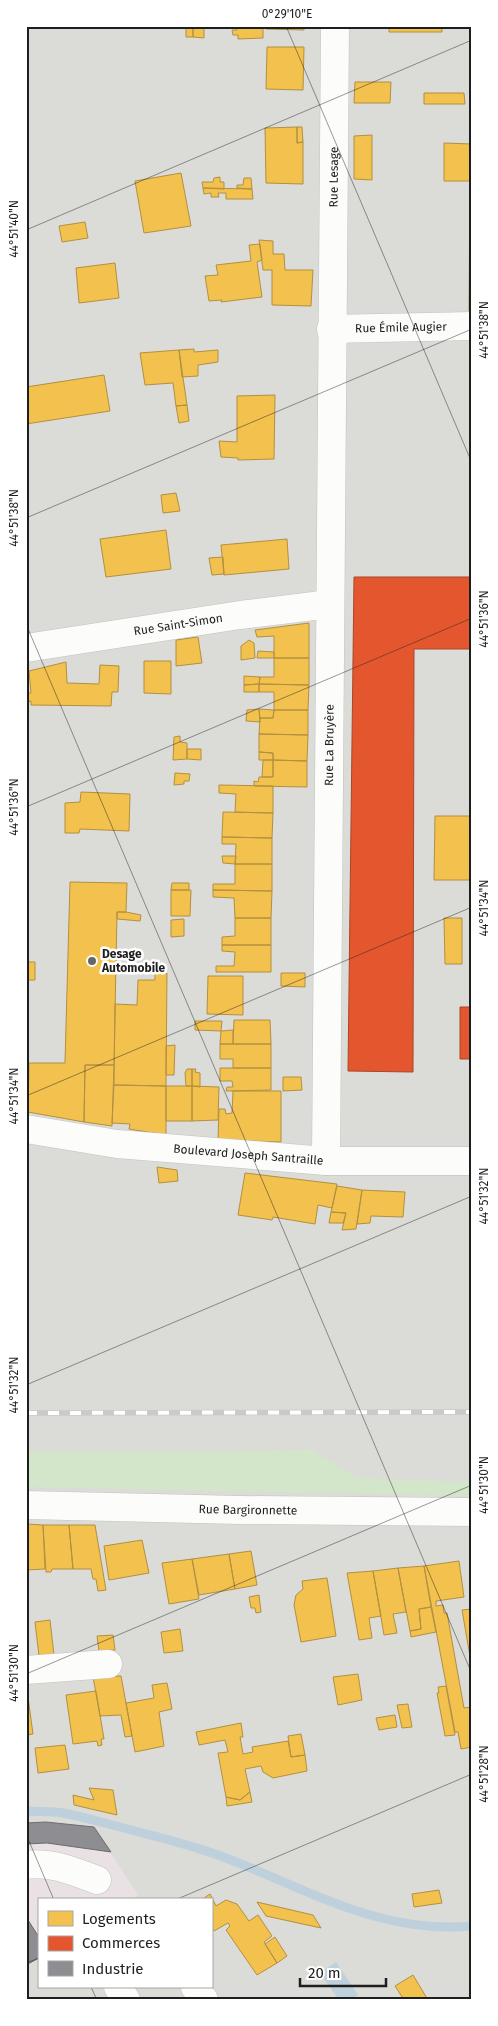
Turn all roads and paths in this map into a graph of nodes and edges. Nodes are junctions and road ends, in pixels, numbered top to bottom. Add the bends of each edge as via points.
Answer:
1 (335, 26) edge
2 (472, 326) edge
3 (331, 329) junction
4 (330, 604) junction
5 (26, 648) edge
6 (26, 1129) edge
7 (326, 1160) junction
8 (472, 1161) edge
9 (26, 1505) edge
10 (472, 1512) edge
11 (108, 1664) dead end
12 (26, 1670) edge
13 (26, 1865) edge
14 (97, 1880) dead end
15 (119, 1988) edge
16 (196, 1988) edge
17 (126, 2000) edge
18 (204, 2000) edge

1 - 3 street, Rue Lesage
2 - 3 street, Rue Émile Augier
3 - 4 street, Rue La Bruyère
4 - 5 street, Rue Saint-Simon
4 - 7 street, Rue La Bruyère
6 - 7 street, Boulevard Joseph Santraille via 117,1144
7 - 8 street, Boulevard Joseph Santraille
9 - 10 street, Rue Bargironnette
11 - 12 street
13 - 14 street via 56,1866
15 - 17 street
16 - 18 street

